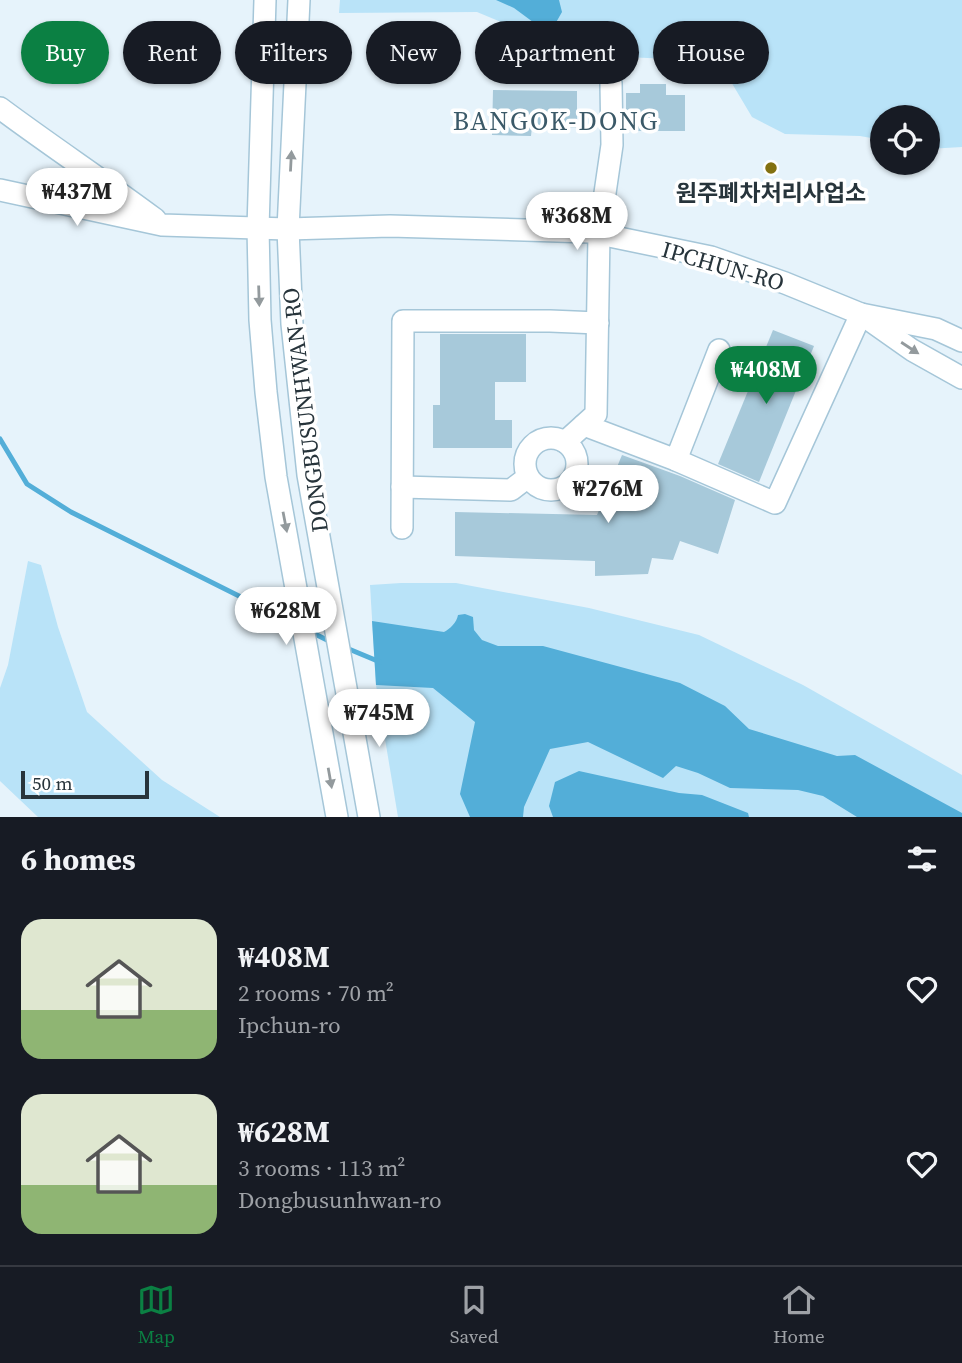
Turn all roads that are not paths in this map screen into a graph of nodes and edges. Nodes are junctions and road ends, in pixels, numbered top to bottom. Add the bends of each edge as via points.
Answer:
1 (265, 0) edge
2 (299, 0) edge
3 (611, 84) edge
4 (0, 108) edge
5 (0, 190) edge
6 (162, 225) junction
7 (258, 228) junction
8 (288, 229) junction
9 (599, 233) junction
10 (861, 314) junction
11 (598, 323) junction
12 (962, 341) edge
13 (719, 350) dead end
14 (962, 378) edge
15 (584, 425) junction
16 (565, 443) junction
17 (676, 460) junction
18 (528, 477) junction
19 (402, 487) junction
20 (402, 528) dead end
21 (337, 817) edge
22 (369, 817) edge

1 - 7 street, DONGBUSUNHWAN-RO
8 -> 2 street, DONGBUSUNHWAN-RO
3 - 9 street via 612,145
4 - 6 street
5 - 6 street, IPCHUN-RO
6 - 7 street, IPCHUN-RO
7 - 8 street, IPCHUN-RO
7 -> 21 street, DONGBUSUNHWAN-RO via 260,320 276,477
8 - 9 street, IPCHUN-RO via 390,226
8 - 22 street, DONGBUSUNHWAN-RO via 292,324 308,475
9 - 10 street, IPCHUN-RO via 710,257
9 - 11 street
10 - 12 street, IPCHUN-RO via 936,329
10 -> 14 street, IPCHUN-RO
10 - 17 street via 775,503
11 - 15 street via 596,414
11 - 19 street via 403,321
13 - 17 street
15 - 16 street
15 - 17 street
16 - 18 street via 545,438 531,446 524,461
16 - 18 street via 577,461 567,485 541,489
18 - 19 street via 512,489
19 - 20 street

